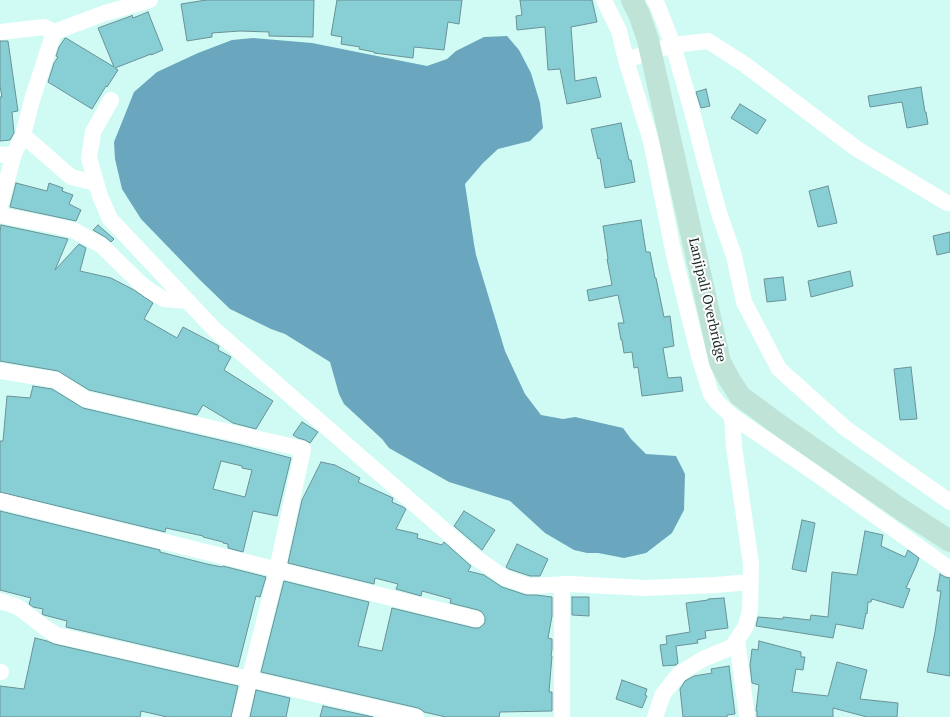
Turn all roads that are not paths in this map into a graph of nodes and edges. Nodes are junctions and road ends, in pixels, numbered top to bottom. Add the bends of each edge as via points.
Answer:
1 (150, 0) edge
2 (604, 0) edge
3 (632, 0) edge
4 (654, 0) edge
5 (0, 32) edge
6 (54, 32) junction
7 (673, 45) junction
8 (626, 60) junction
9 (111, 100) dead end
10 (23, 135) junction
11 (7, 155) edge
12 (96, 184) junction
13 (950, 203) edge
14 (0, 206) edge
15 (0, 215) edge
16 (188, 301) junction
17 (0, 371) edge
18 (732, 416) junction
19 (0, 501) edge
20 (950, 502) edge
21 (950, 541) edge
22 (950, 569) edge
23 (277, 570) junction
24 (750, 582) junction
25 (562, 584) junction
26 (0, 601) edge
27 (476, 619) dead end
28 (737, 640) junction
29 (250, 679) junction
30 (240, 717) edge
31 (416, 717) edge
32 (562, 717) edge
33 (655, 717) edge
34 (747, 717) edge

1 - 6 street
2 - 8 street via 619,31
3 - 21 main road, Lanjipali Overbridge via 648,40 720,362 729,379 740,396 778,424
4 - 7 street
5 - 6 street via 44,27
6 - 10 street
7 - 8 street
7 - 13 street via 708,41 744,64 857,149
7 - 20 street via 719,213 734,256 744,302 780,369 845,428
8 - 18 street via 650,141 674,255 710,394
9 - 12 street via 93,132 89,158
10 - 11 street
10 - 12 street via 71,177
11 - 14 street
12 - 16 street via 110,219
15 - 16 street via 73,230 101,245 149,290 164,299
16 - 25 street via 214,329 475,557 505,578 529,586
17 - 23 street via 56,380 85,398 303,449
18 - 22 street
18 - 24 street via 751,564
19 - 23 street
23 - 27 street
23 - 29 street
24 - 25 street via 645,588
24 - 28 street via 750,610 746,626
25 - 32 street
26 - 29 street via 18,607 56,635
28 - 33 street via 732,647 703,659 679,674 663,694
28 - 34 street
29 - 30 street
29 - 31 street

